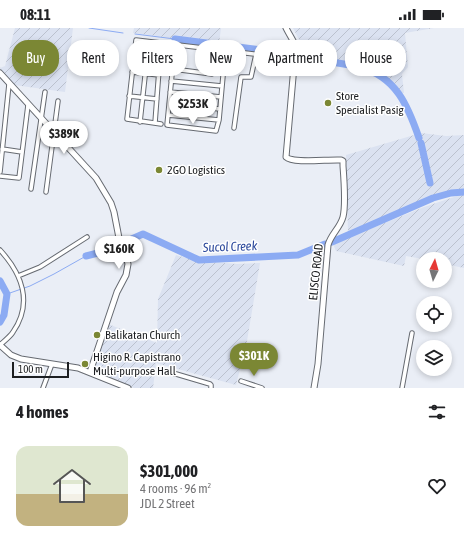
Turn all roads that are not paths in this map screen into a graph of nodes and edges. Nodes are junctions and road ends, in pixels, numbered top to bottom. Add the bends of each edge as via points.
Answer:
1 (286, 28) edge
2 (293, 40) edge
3 (187, 45) edge
4 (254, 54) edge
5 (254, 66) edge
6 (0, 73) edge
7 (132, 76) edge
8 (145, 76) edge
9 (159, 76) edge
10 (172, 76) edge
11 (223, 76) dead end
12 (293, 76) edge
13 (172, 81) junction
14 (9, 84) junction
15 (222, 86) junction
16 (45, 92) dead end
17 (170, 92) junction
18 (129, 96) junction
19 (221, 97) junction
20 (143, 98) junction
21 (157, 99) junction
22 (58, 101) dead end
23 (169, 104) junction
24 (28, 105) junction
25 (220, 110) junction
26 (168, 115) junction
27 (41, 119) junction
28 (218, 120) junction
29 (140, 122) junction
30 (155, 123) junction
31 (162, 124) dead end
32 (234, 128) dead end
33 (54, 132) junction
34 (2, 149) junction
35 (22, 152) junction
36 (0, 172) edge
37 (0, 176) edge
38 (31, 189) dead end
39 (46, 192) dead end
40 (87, 237) dead end
41 (0, 250) edge
42 (18, 276) junction
43 (412, 333) dead end
44 (0, 345) edge
45 (52, 364) junction
46 (166, 371) dead end
47 (90, 372) junction
48 (241, 381) dead end
49 (43, 388) edge
50 (128, 388) edge
51 (211, 388) edge
52 (262, 388) edge
53 (314, 388) edge
54 (402, 388) edge

1 - 2 main road
3 - 4 street
5 - 32 street via 252,77 241,77
6 - 14 main road
7 - 18 street
8 - 20 street
9 - 21 street
10 - 13 street
11 - 15 street
12 - 53 main road, ELISCO ROAD via 286,157 301,161 341,160 344,166 343,218 328,245
13 - 15 street
13 - 17 street
14 - 24 main road
14 - 34 street
15 - 19 street
16 - 27 street
17 - 19 street
17 - 23 street
18 - 20 street
18 - 29 street via 127,120
19 - 25 street
20 - 21 street
20 - 29 street
21 - 30 street
22 - 33 street
23 - 25 street
23 - 26 street
24 - 27 main road
24 - 35 street
25 - 28 street
26 - 28 street
26 - 28 street via 167,125 215,131
27 - 33 main road
27 - 38 street
29 - 30 street
30 - 31 street
33 - 39 street
33 - 47 main road via 96,178 106,193 114,212 128,264
34 - 35 street
34 - 36 street
35 - 37 street via 19,178
40 - 42 street via 40,267
41 - 42 street
42 - 44 street via 24,304 12,333
43 - 54 street
44 - 45 main road via 11,355 21,359
45 - 47 main road
45 - 49 street
46 - 51 street via 210,384
47 - 50 main road
48 - 52 street

